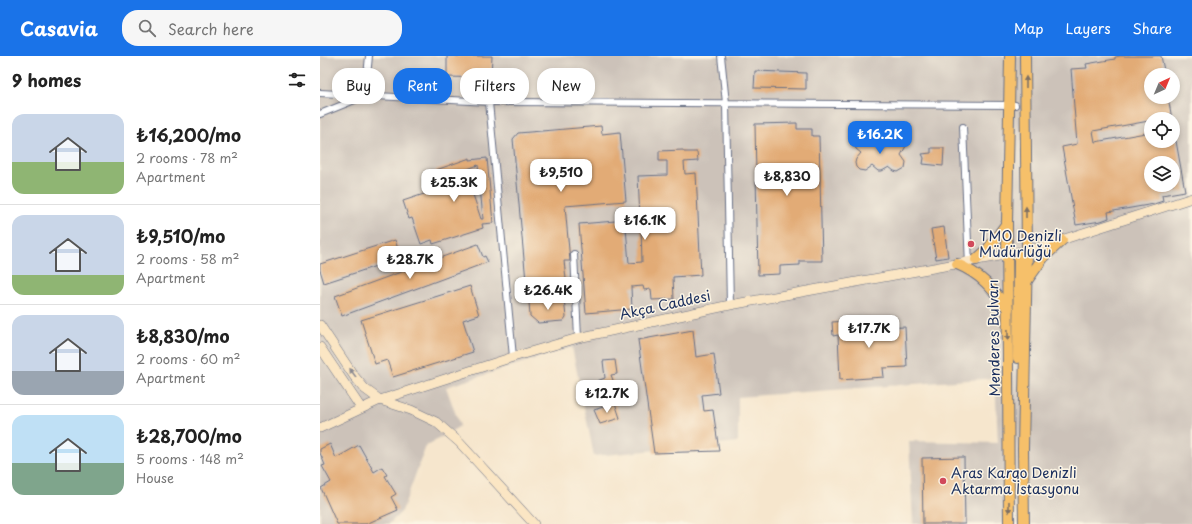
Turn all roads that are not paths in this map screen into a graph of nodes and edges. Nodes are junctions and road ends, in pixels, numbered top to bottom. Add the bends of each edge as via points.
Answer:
1 (369, 56) edge
2 (721, 56) edge
3 (1026, 56) edge
4 (1010, 57) edge
5 (368, 68) edge
6 (320, 93) edge
7 (332, 94) edge
8 (385, 97) edge
9 (460, 101) edge
10 (529, 102) edge
11 (726, 103) junction
12 (345, 104) edge
13 (489, 104) edge
14 (1012, 105) junction
15 (320, 114) edge
16 (963, 127) dead end
17 (1192, 198) edge
18 (1007, 223) junction
19 (1062, 240) junction
20 (1017, 253) junction
21 (574, 254) dead end
22 (972, 263) junction
23 (957, 264) joint
24 (1026, 282) junction
25 (730, 305) junction
26 (1008, 309) junction
27 (320, 325) edge
28 (578, 338) junction
29 (320, 347) edge
30 (513, 357) junction
31 (380, 400) junction
32 (361, 408) junction
33 (320, 428) edge
34 (1023, 449) junction
35 (534, 524) edge
36 (1009, 524) edge
37 (1024, 524) edge

1 - 5 street
2 - 11 street
20 -> 3 main road, Menderes Bulvarı
4 - 14 main road, Menderes Bulvarı
6 - 7 street
8 - 9 street
10 - 11 street
11 - 14 street
11 - 25 street
12 - 15 street
13 - 30 street
14 - 18 main road, Menderes Bulvarı
14 - 20 main road
16 - 22 street
17 - 19 street
18 - 20 main road, Menderes Bulvarı
18 - 22 main road via 995,241
19 - 20 street
19 - 24 main road via 1043,258
20 - 22 street
20 - 24 main road, Menderes Bulvarı
20 - 26 main road, Menderes Bulvarı
20 - 34 main road via 1017,336
21 - 28 street
22 - 23 main road
22 - 26 main road
23 - 25 street, Akça Caddesi
24 - 34 main road, Menderes Bulvarı
25 - 28 street, Akça Caddesi
26 -> 36 main road, Menderes Bulvarı
31 -> 27 street via 358,380
28 - 30 street, Akça Caddesi
29 - 32 street
30 - 31 street, Akça Caddesi
31 - 32 street, Akça Caddesi
31 - 35 street via 411,410 436,422 459,442
32 - 33 street, Akça Caddesi
34 - 37 main road, Menderes Bulvarı

